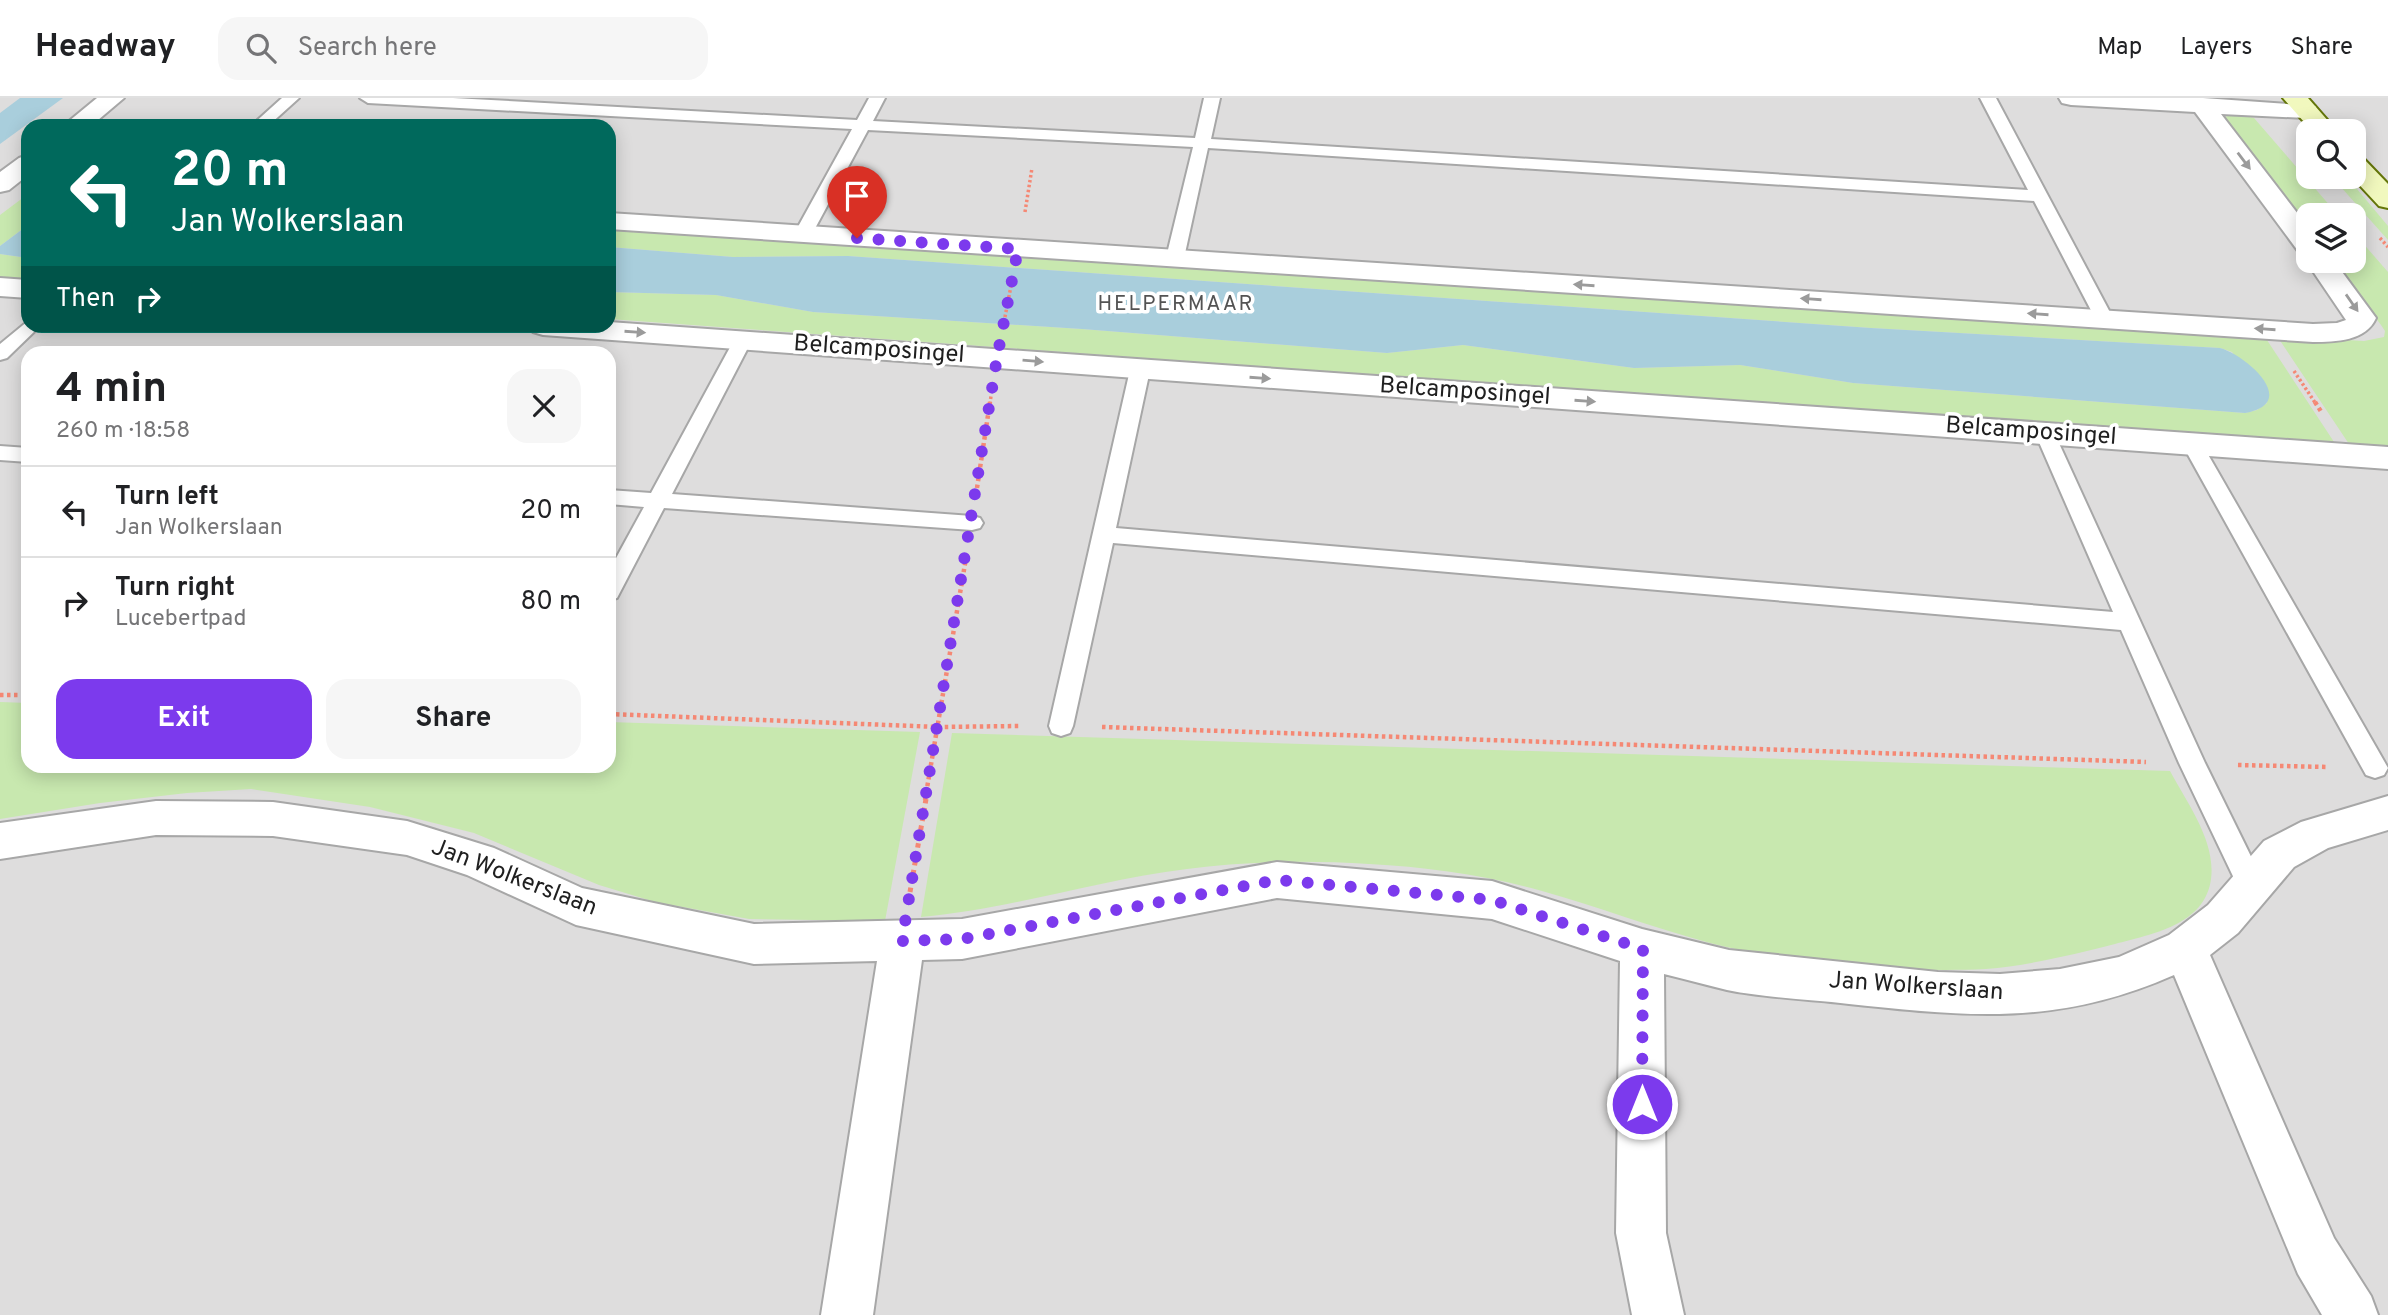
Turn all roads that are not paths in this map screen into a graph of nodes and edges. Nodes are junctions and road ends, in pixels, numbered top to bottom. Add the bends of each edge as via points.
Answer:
1 (112, 98) edge
2 (291, 98) edge
3 (368, 98) edge
4 (877, 98) edge
5 (1212, 98) edge
6 (1988, 98) edge
7 (2071, 98) edge
8 (2301, 105) edge
9 (2203, 106) junction
10 (84, 119) edge
11 (267, 119) edge
12 (2314, 119) edge
13 (863, 124) junction
14 (1201, 144) junction
15 (2366, 176) edge
16 (2040, 196) junction
17 (2388, 200) edge
18 (616, 221) edge
19 (2296, 229) edge
20 (803, 234) junction
21 (1175, 258) junction
22 (2329, 273) edge
23 (0, 287) edge
24 (21, 288) edge
25 (2104, 318) junction
26 (616, 331) edge
27 (23, 333) edge
28 (743, 340) junction
29 (0, 354) edge
30 (1140, 370) junction
31 (2045, 433) junction
32 (2192, 444) junction
33 (0, 453) edge
34 (21, 454) edge
35 (2388, 458) edge
36 (616, 498) edge
37 (657, 501) junction
38 (972, 523) road end
39 (1104, 534) junction
40 (616, 579) edge
41 (2130, 622) junction
42 (1061, 726) road end
43 (2375, 768) road end
44 (2388, 814) edge
45 (0, 841) edge
46 (2250, 885) junction
47 (902, 941) junction
48 (1643, 949) junction
49 (2185, 949) junction
50 (847, 1315) edge
51 (1658, 1315) edge
52 (2351, 1315) edge

1 - 10 street
2 - 11 lane
3 - 13 lane
4 - 13 lane
5 - 14 lane
6 - 16 lane
7 - 9 street
8 - 9 street
8 - 12 main road
9 -> 19 street
13 - 14 lane
13 - 20 lane
14 - 16 lane
14 - 21 lane
15 - 17 main road
16 - 25 lane
18 - 20 street
20 - 21 street
25 -> 21 street
22 -> 25 street via 2361,318 2349,331
23 - 24 street
26 -> 28 street, Belcamposingel
27 - 29 lane
28 -> 30 street, Belcamposingel
28 - 37 lane
30 -> 31 street, Belcamposingel
30 - 39 lane
31 - 32 street, Belcamposingel
31 - 41 lane
32 - 35 street, Belcamposingel
32 - 43 lane
33 - 34 lane
36 - 37 lane
37 - 38 lane
37 - 40 lane
39 - 41 lane
39 - 42 lane
41 - 46 lane
44 - 46 street, Jan Wolkerslaan via 2316,834 2279,854
45 - 47 street, Jan Wolkerslaan via 156,818 273,819 407,838 479,861 576,906 701,934 754,944
46 - 49 street, Jan Wolkerslaan via 2223,919
47 - 48 street, Jan Wolkerslaan via 962,939 1277,880 1492,900
47 - 50 street
48 - 49 street, Jan Wolkerslaan via 1729,970 1938,993 2000,995 2060,990 2123,976
48 - 51 street via 1641,1233
49 - 52 street via 2316,1256

